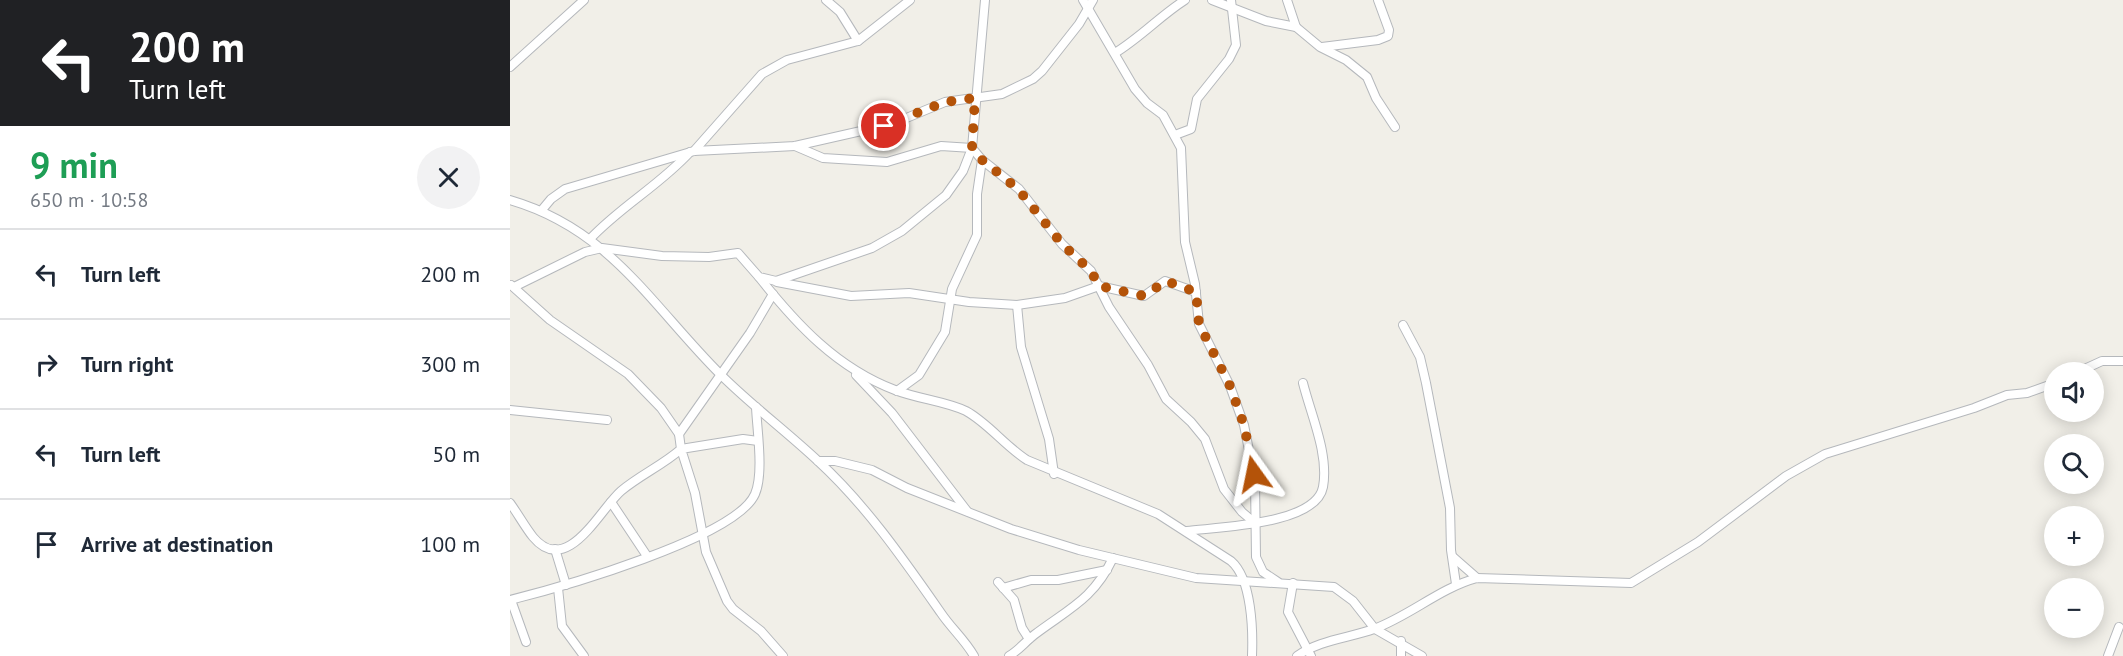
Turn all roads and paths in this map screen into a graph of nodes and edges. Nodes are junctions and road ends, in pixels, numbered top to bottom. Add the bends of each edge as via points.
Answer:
1 (584, 0) edge
2 (826, 0) edge
3 (910, 0) edge
4 (985, 0) edge
5 (1092, 0) edge
6 (1185, 0) edge
7 (1212, 0) edge
8 (1287, 0) edge
9 (1378, 0) edge
10 (1085, 3) edge
11 (1232, 3) edge
12 (1296, 27) junction
13 (858, 41) junction
14 (1320, 47) junction
15 (1115, 53) junction
16 (510, 67) edge
17 (975, 98) junction
18 (1395, 127) dead end
19 (1175, 135) junction
20 (795, 146) junction
21 (972, 148) junction
22 (692, 152) junction
23 (982, 160) junction
24 (510, 200) edge
25 (541, 211) junction
26 (590, 239) junction
27 (602, 248) junction
28 (759, 277) junction
29 (776, 281) junction
30 (512, 285) edge
31 (1099, 286) junction
32 (1196, 292) junction
33 (772, 294) junction
34 (949, 300) junction
35 (1017, 305) junction
36 (1403, 325) dead end
37 (2123, 361) edge
38 (2100, 362) edge
39 (849, 367) junction
40 (720, 374) junction
41 (1303, 383) dead end
42 (2044, 387) edge
43 (897, 391) junction
44 (756, 407) junction
45 (510, 410) edge
46 (607, 420) dead end
47 (679, 434) junction
48 (758, 441) junction
49 (681, 449) junction
50 (818, 461) junction
51 (1054, 474) junction
52 (611, 502) junction
53 (510, 503) edge
54 (968, 511) junction
55 (1255, 523) junction
56 (1187, 531) junction
57 (701, 535) junction
58 (555, 549) junction
59 (1452, 555) junction
60 (647, 556) junction
61 (1113, 558) junction
62 (1107, 570) junction
63 (1477, 578) junction
64 (1243, 582) junction
65 (1279, 582) junction
66 (1293, 583) junction
67 (1456, 584) junction
68 (562, 586) junction
69 (510, 600) edge
70 (2120, 627) dead end
71 (1376, 628) junction
72 (1029, 639) junction
73 (526, 642) dead end
74 (1401, 642) junction
75 (1309, 653) edge
76 (584, 656) edge
77 (783, 656) edge
78 (974, 656) edge
79 (1009, 656) edge
80 (1252, 656) edge
81 (1296, 656) edge
82 (1401, 656) edge
83 (1422, 656) edge
84 (2108, 656) edge

1 - 16 street
2 - 13 street via 840,12
3 - 13 street
4 - 17 street
5 - 10 street
6 - 15 street via 1161,16 1143,36
7 - 11 street
8 - 12 street
9 - 14 street via 1388,36
10 - 15 street
10 - 17 street via 1079,24 1037,76 1002,94
11 - 12 street via 1266,21
11 - 19 street via 1236,45 1197,99 1191,129
12 - 14 street
13 - 22 street via 771,67
14 - 18 street via 1363,73
15 - 19 street via 1140,96 1160,112
17 - 20 street via 945,102 892,124
17 - 21 street
19 - 32 street via 1182,153 1185,242
20 - 21 street via 823,158 887,162 941,146
20 - 22 street
21 - 23 street
21 - 29 street via 955,184 902,231 872,248
22 - 25 street via 565,189
22 - 26 street
23 - 31 street via 1018,189 1062,244 1091,271
23 - 34 street via 977,235
24 - 25 street
25 - 26 street
26 - 27 street
27 - 28 street via 662,256 738,253
27 - 30 street
27 - 40 street via 615,257
28 - 29 street
28 - 33 street
29 - 34 street via 851,296 909,293
30 - 47 street via 550,320 628,374 661,408
31 - 32 street via 1144,296 1166,281
31 - 35 street via 1065,298
31 - 55 street via 1166,399 1205,439 1224,489
32 - 55 street via 1199,324 1230,386 1244,425 1254,474
33 - 39 street via 817,344
33 - 40 street
34 - 35 street
34 - 43 street via 942,339 919,375
35 - 51 street via 1021,346 1050,439
36 - 59 street via 1420,357 1426,383 1450,508
37 - 38 street
39 - 43 street
39 - 54 street via 892,413
40 - 44 street
40 - 47 street
41 - 55 street via 1322,453 1322,490 1298,513
42 - 63 street via 2007,395 1825,454 1786,476 1698,542 1631,583
43 - 51 street via 967,412 1009,448
44 - 48 street
44 - 50 street
45 - 46 street
47 - 49 street
48 - 49 street via 743,439
48 - 57 street via 754,496 742,510
49 - 52 street
49 - 57 street via 695,493
50 - 54 street via 872,470
50 - 78 street via 914,572
51 - 56 street via 1149,510
52 - 58 street via 574,545
52 - 60 street
53 - 58 street via 534,538
54 - 61 street via 1011,529
55 - 56 street
55 - 65 street via 1256,557 1266,576
56 - 64 street via 1234,563
57 - 60 street
57 - 77 street via 730,606 761,631
58 - 68 street
59 - 63 street
59 - 67 street
60 - 68 street
61 - 62 street
61 - 64 street via 1196,578
62 - 72 street via 1095,589
62 - 72 street via 1058,580 1000,585 1014,600
63 - 67 street
64 - 65 street
64 - 80 street via 1251,611
65 - 66 street
66 - 71 street via 1334,587 1353,601
66 - 75 street via 1288,612
67 - 71 street
68 - 69 street
68 - 76 street via 562,626
69 - 73 street
70 - 84 street
71 - 74 street
71 - 75 street
72 - 79 street
74 - 82 street
74 - 83 street
75 - 81 street

